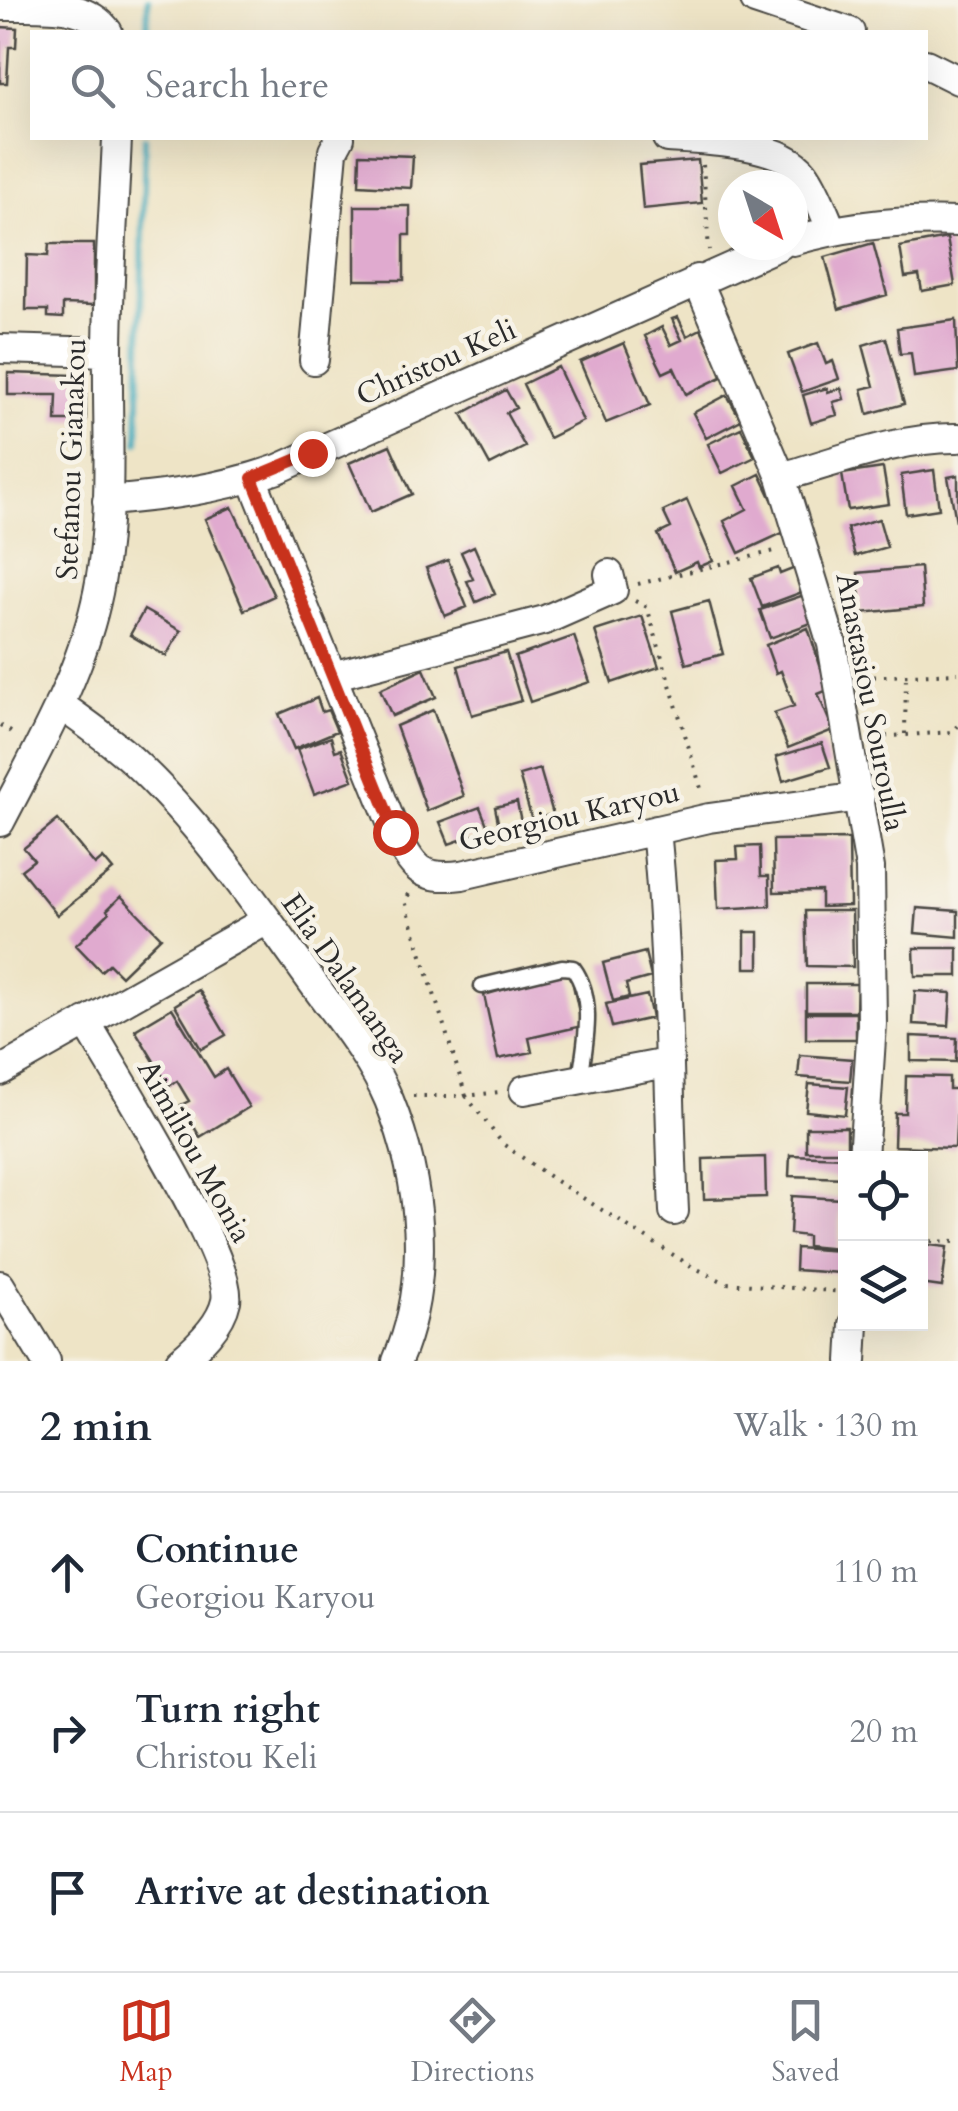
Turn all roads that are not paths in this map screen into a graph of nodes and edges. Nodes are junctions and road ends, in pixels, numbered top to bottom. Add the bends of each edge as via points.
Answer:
1 (754, 0) edge
2 (0, 6) edge
3 (106, 30) edge
4 (844, 30) edge
5 (928, 65) edge
6 (958, 80) edge
7 (117, 140) edge
8 (339, 140) edge
9 (701, 140) edge
10 (958, 222) edge
11 (832, 231) junction
12 (808, 237) edge
13 (743, 260) edge
14 (704, 276) junction
15 (0, 349) edge
16 (108, 352) junction
17 (314, 360) dead end
18 (958, 438) edge
19 (252, 478) junction
20 (781, 478) junction
21 (107, 501) junction
22 (611, 582) road end
23 (332, 676) junction
24 (59, 704) junction
25 (860, 797) junction
26 (0, 822) edge
27 (656, 830) junction
28 (267, 920) junction
29 (482, 986) dead end
30 (86, 1022) junction
31 (667, 1063) junction
32 (0, 1071) edge
33 (580, 1079) junction
34 (524, 1090) road end
35 (864, 1151) edge
36 (674, 1211) dead end
37 (0, 1285) edge
38 (854, 1331) edge
39 (46, 1361) edge
40 (180, 1361) edge
41 (397, 1361) edge
42 (852, 1361) edge

1 - 4 street
2 - 3 street via 77,11
5 - 6 street
7 - 16 street, Stefanou Gianakou
8 - 17 street
9 - 11 street via 741,143 790,162 804,172
10 - 11 street via 907,220
11 - 12 street
13 - 14 street, Christou Keli
14 - 19 street, Christou Keli
14 - 20 street, Anastasiou Souroulla
15 - 16 street
16 - 21 street, Stefanou Gianakou
18 - 20 street via 904,442
19 - 21 street, Christou Keli via 187,494
19 - 23 street, Georgiou Karyou
20 - 25 street, Anastasiou Souroulla via 832,644
21 - 24 street, Stefanou Gianakou via 93,614
22 - 23 street via 545,620
23 - 27 street, Georgiou Karyou via 395,832 423,874 462,875
24 - 26 street, Stefanou Gianakou
24 - 28 street, Elia Dalamanga via 167,796
25 - 27 street, Georgiou Karyou
25 - 35 street, Anastasiou Souroulla via 872,948
27 - 31 street via 666,927
28 - 30 street
28 - 41 street, Elia Dalamanga via 388,1097 408,1152 420,1229 416,1288
29 - 33 lane via 573,968 588,1024
30 - 32 street
30 - 40 street, Aimiliou Monia via 203,1227 227,1282 216,1323
31 - 33 street
31 - 36 street
33 - 34 street
37 - 39 street
38 - 42 street

